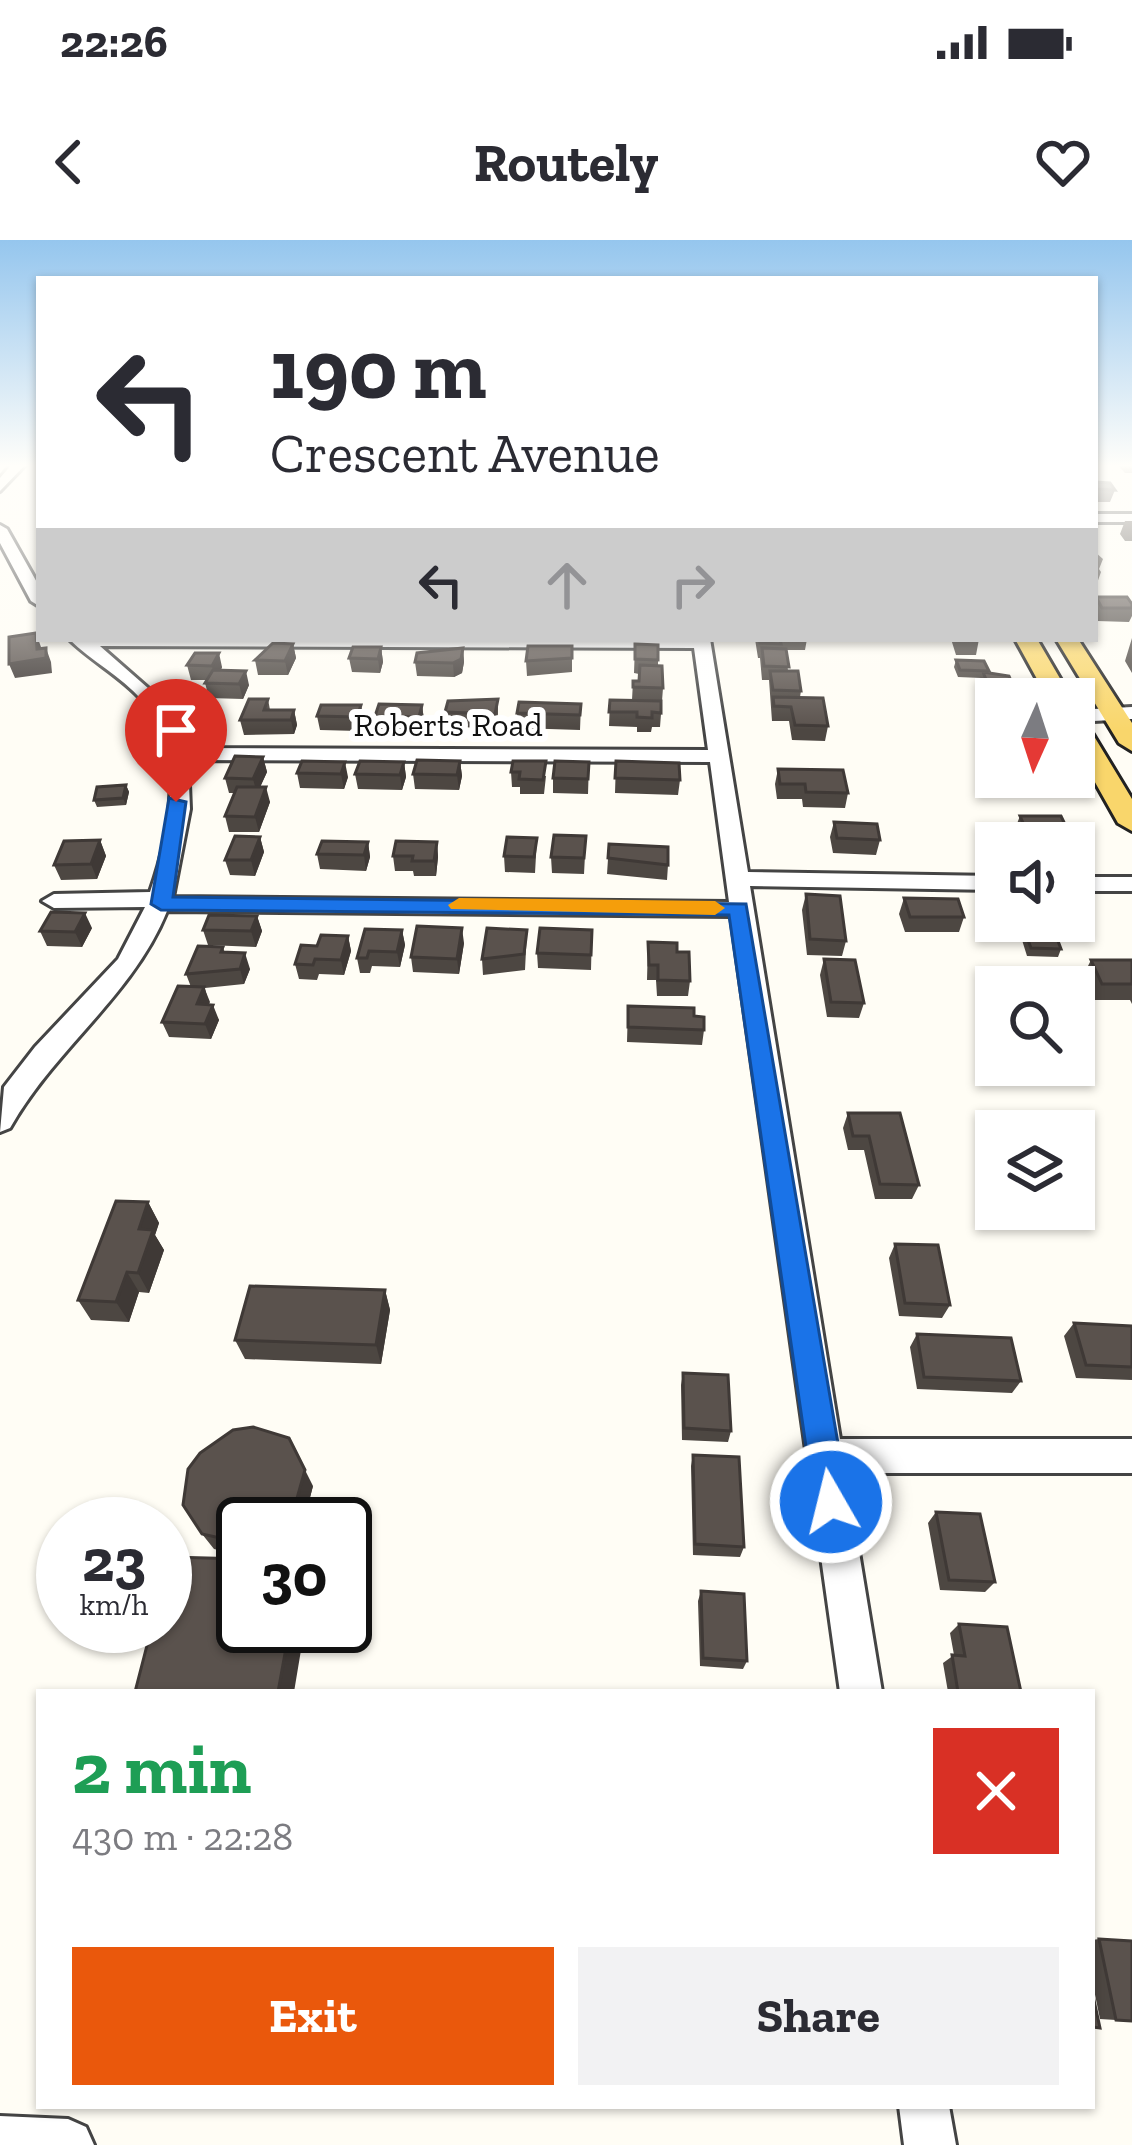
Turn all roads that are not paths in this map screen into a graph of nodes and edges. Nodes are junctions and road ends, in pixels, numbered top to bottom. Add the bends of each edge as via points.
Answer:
1 (10, 552) joint
2 (36, 552) edge
3 (36, 596) edge
4 (82, 642) edge
5 (701, 642) edge
6 (1028, 642) edge
7 (1068, 642) edge
8 (1048, 678) edge
9 (1123, 713) edge
10 (1132, 743) edge
11 (179, 754) junction
12 (716, 756) junction
13 (1095, 757) edge
14 (1132, 823) edge
15 (975, 884) edge
16 (1095, 884) edge
17 (1132, 884) edge
18 (737, 894) junction
19 (54, 901) dead end
20 (162, 901) junction
21 (0, 1120) edge
22 (824, 1456) junction
23 (1132, 1456) edge
24 (861, 1689) edge
25 (924, 2109) edge
26 (0, 2142) edge
27 (68, 2145) edge
28 (930, 2145) edge

1 - 2 street
1 - 3 street
4 - 11 street via 152,699
5 - 12 street
6 - 8 main road
7 - 9 main road
9 - 10 main road
11 - 12 street, Roberts Road
11 - 20 street
12 - 18 street
13 - 14 main road
15 - 18 street
16 - 17 street
18 - 20 street
18 - 22 street
19 - 20 street
20 - 21 street via 127,965 52,1039
22 - 23 street
22 - 24 street
25 - 28 street
26 - 27 street

